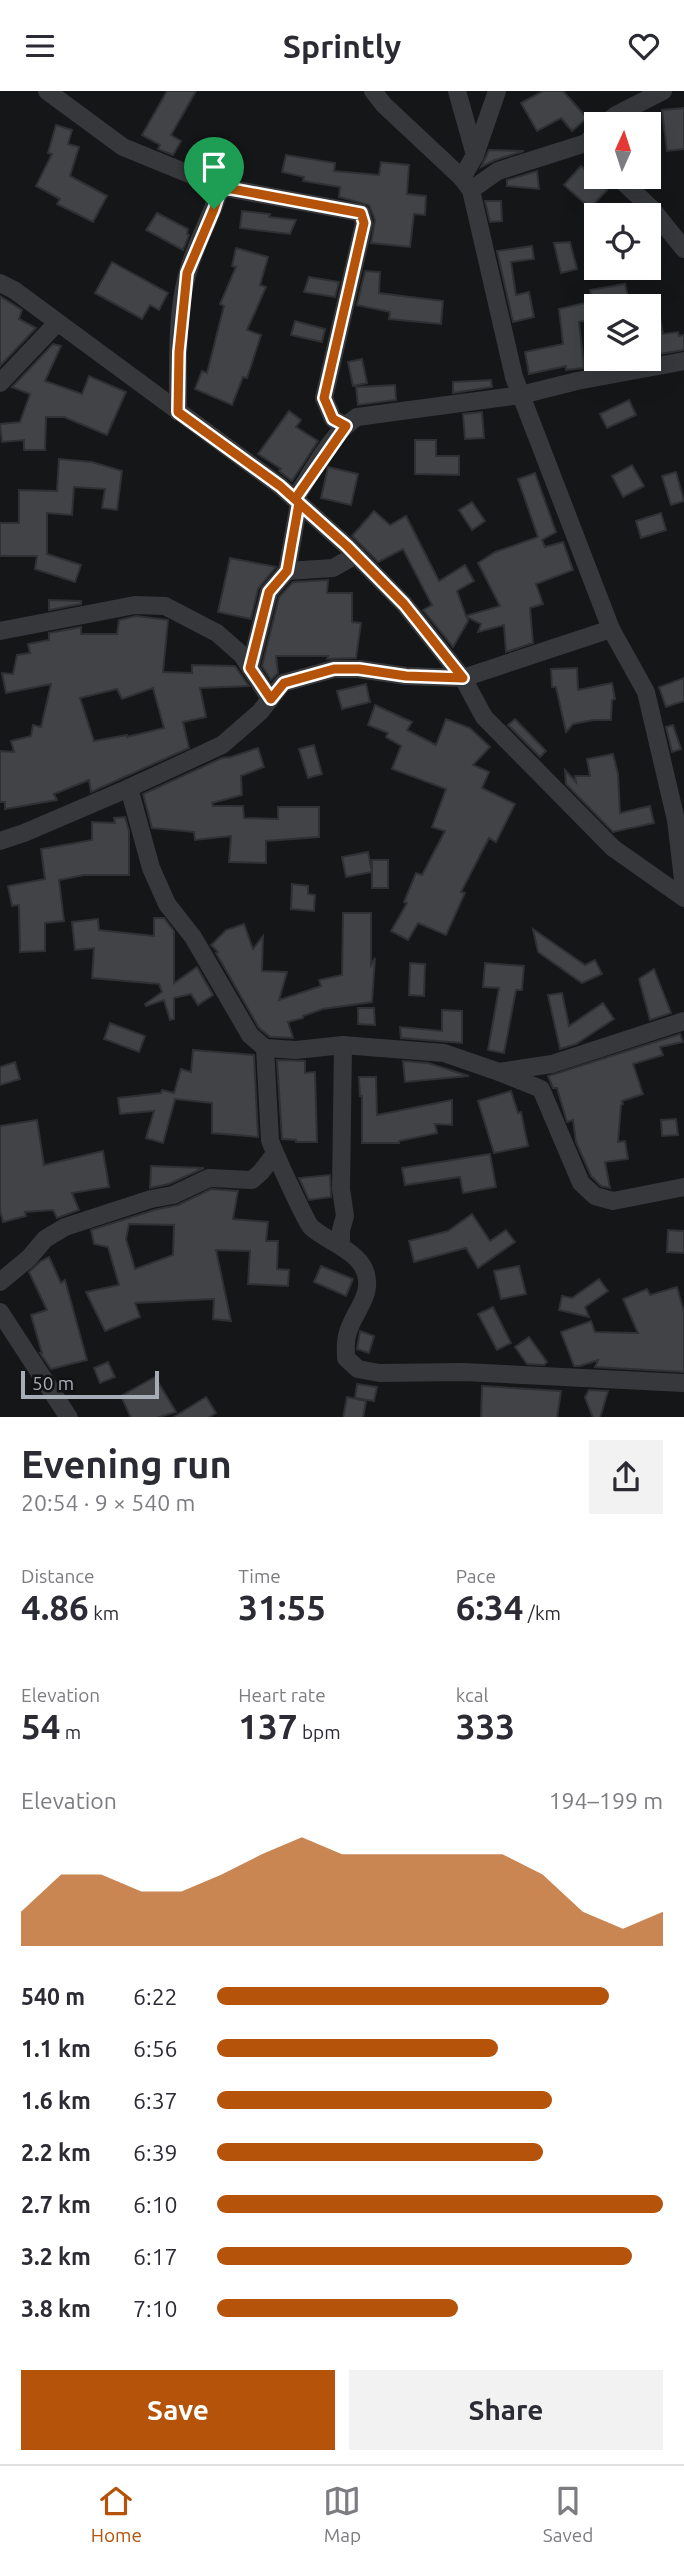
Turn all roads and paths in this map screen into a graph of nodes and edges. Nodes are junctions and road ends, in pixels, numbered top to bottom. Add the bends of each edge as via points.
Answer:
1 (47, 91) edge
2 (373, 91) edge
3 (457, 91) edge
4 (497, 91) edge
5 (663, 91) edge
6 (622, 112) edge
7 (584, 146) edge
8 (475, 155) junction
9 (466, 184) junction
10 (221, 187) junction
11 (631, 189) edge
12 (684, 249) edge
13 (0, 283) edge
14 (57, 323) junction
15 (684, 361) edge
16 (0, 383) edge
17 (522, 395) junction
18 (178, 412) junction
19 (346, 426) junction
20 (297, 501) junction
21 (356, 555) junction
22 (287, 571) junction
23 (611, 629) junction
24 (0, 631) edge
25 (250, 668) junction
26 (463, 678) junction
27 (271, 699) junction
28 (676, 783) edge
29 (129, 788) junction
30 (0, 841) edge
31 (684, 888) edge
32 (684, 898) edge
33 (684, 1021) edge
34 (343, 1045) junction
35 (265, 1048) junction
36 (499, 1072) junction
37 (274, 1155) junction
38 (684, 1187) edge
39 (341, 1245) junction
40 (0, 1282) edge
41 (0, 1312) edge
42 (684, 1383) edge
43 (69, 1417) edge

1 - 10 street via 123,147
2 - 9 street
3 - 8 street
4 - 8 street
5 - 6 street
7 - 9 street
8 - 9 street
9 - 17 street
10 - 18 street via 187,273
10 - 19 street via 361,213 364,223 324,398 333,419
11 - 12 street
13 - 14 street
14 - 16 street
14 - 18 street
15 - 17 street
17 - 19 street via 365,415
17 - 23 street
18 - 20 street
19 - 20 street
20 - 21 street
20 - 22 street
21 - 22 street via 333,568
21 - 26 street via 404,604
22 - 25 street via 269,592
23 - 26 street
23 - 28 street via 646,692
24 - 25 street via 135,605 165,606 217,633
25 - 27 street
26 - 27 street via 334,669 284,683
26 - 32 street via 484,717 613,848
27 - 29 street via 222,745
28 - 31 street
29 - 30 street
29 - 35 street via 151,868 167,904 193,937 250,1035
33 - 36 street via 552,1064
34 - 35 street
34 - 36 street via 444,1053
34 - 39 street via 341,1189 345,1216
35 - 37 street
36 - 38 street via 541,1089 581,1183 595,1196 613,1201
37 - 39 street via 309,1226
37 - 40 street via 252,1180 209,1178 173,1195 65,1227 45,1239
39 - 42 street via 368,1279 347,1335 346,1357 359,1369
41 - 43 street

